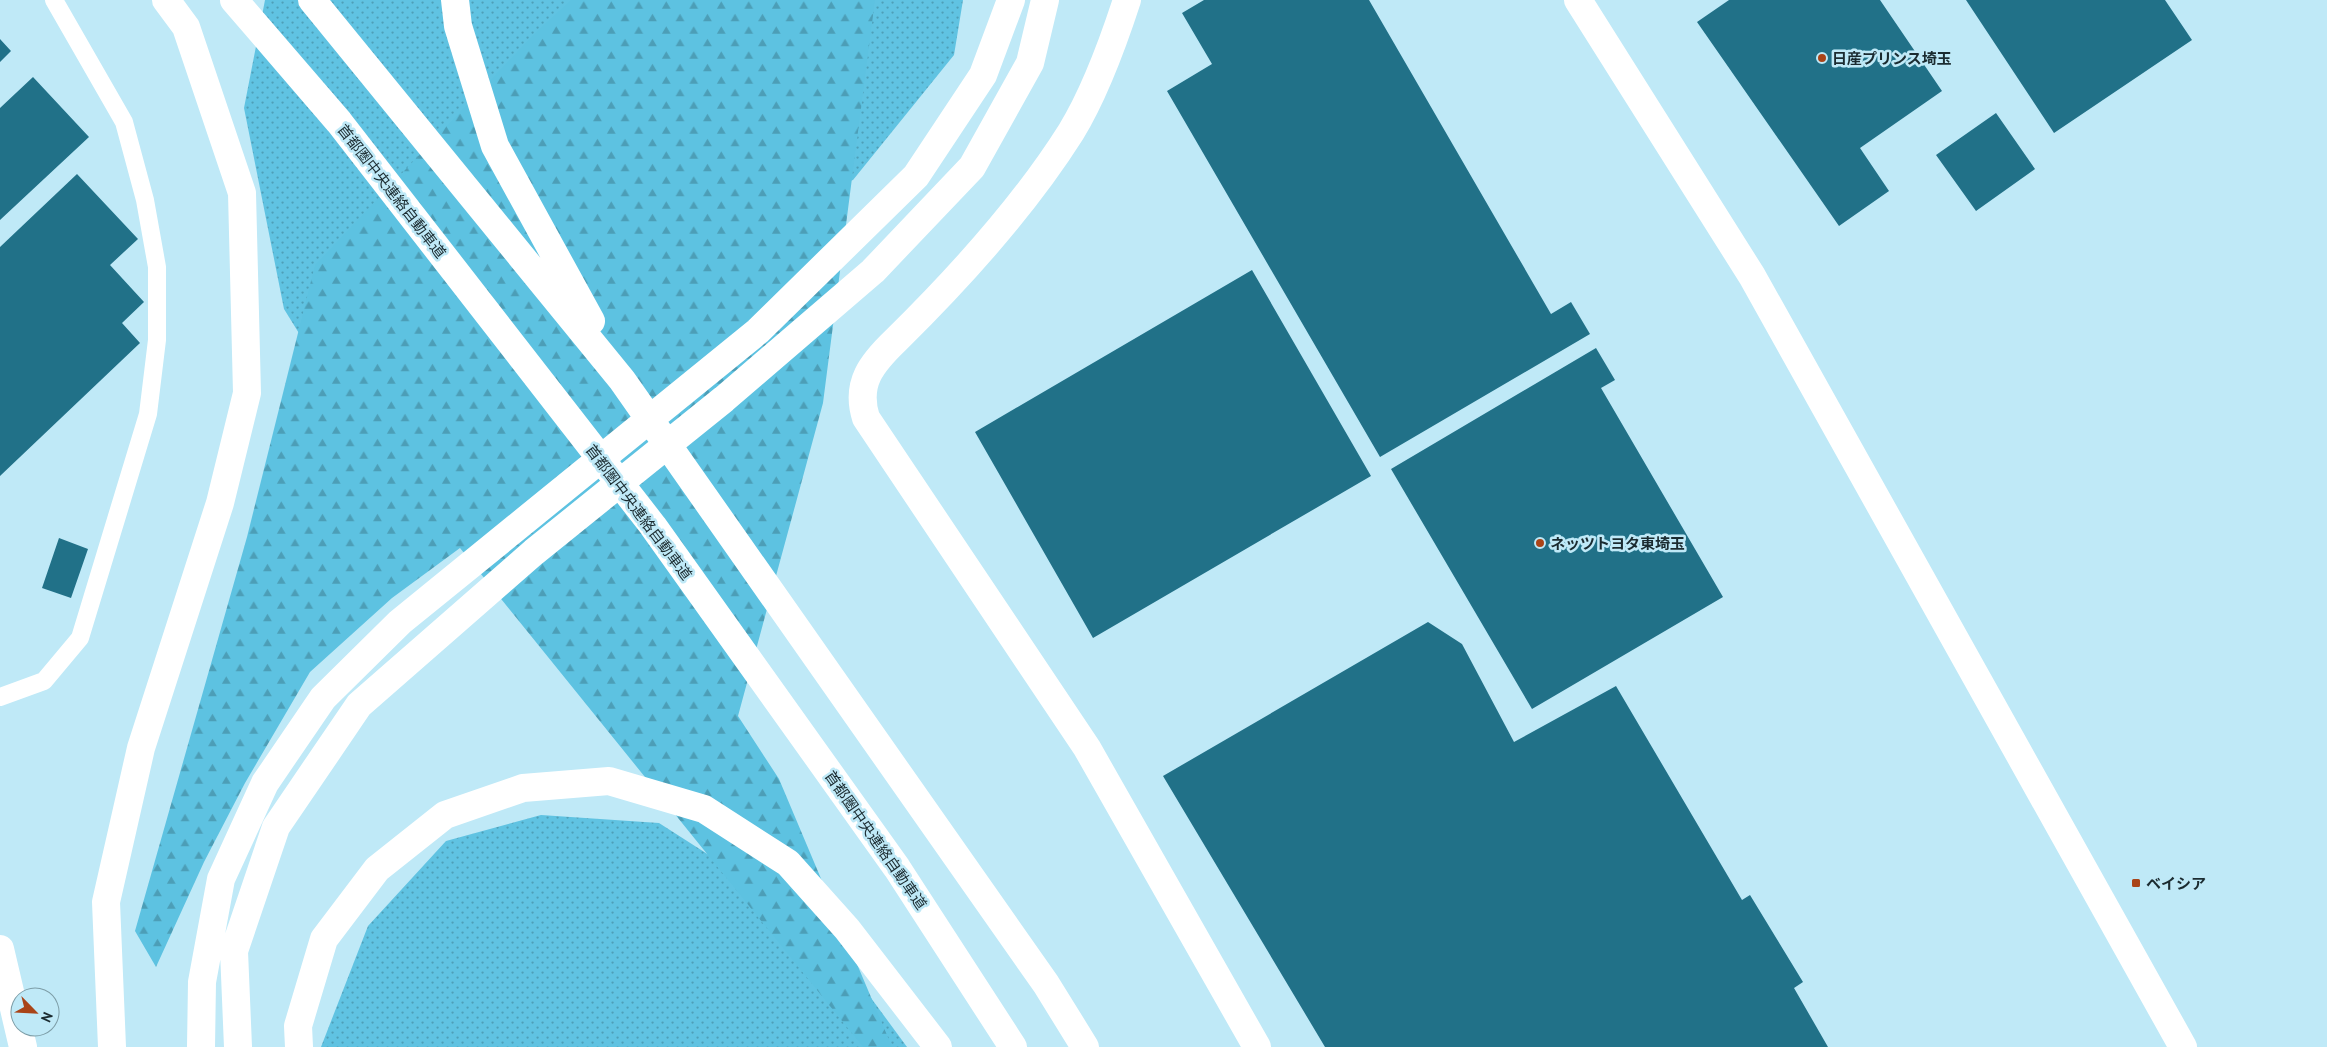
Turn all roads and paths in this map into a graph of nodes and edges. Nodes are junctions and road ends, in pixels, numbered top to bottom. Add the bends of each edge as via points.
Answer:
1 (54, 0) edge
2 (166, 0) edge
3 (234, 0) edge
4 (312, 0) edge
5 (456, 0) edge
6 (1011, 0) edge
7 (1045, 0) edge
8 (1127, 0) edge
9 (1578, 0) edge
10 (622, 380) junction
11 (0, 697) edge
12 (0, 949) edge
13 (23, 1047) edge
14 (112, 1047) edge
15 (201, 1047) edge
16 (238, 1047) edge
17 (299, 1047) edge
18 (938, 1047) edge
19 (1013, 1047) edge
20 (1085, 1047) edge
21 (1257, 1047) edge
22 (2183, 1047) edge

1 - 11 lane via 124,122 145,200 157,267 157,340 148,414 80,638 44,680
2 - 14 main road via 186,27 242,193 247,393 220,503 141,748 106,902
3 - 19 main road, 首都圏中央連絡自動車道 via 338,122 653,526 897,868
4 - 10 main road
5 - 10 main road via 458,26 495,146
6 - 15 main road via 983,75 916,176 758,331 400,622 323,698 265,783 221,878 202,982
7 - 16 main road via 1030,63 972,167 873,271 724,400 534,552 360,705 276,827 234,951
8 - 21 main road via 1111,50 1071,131 983,246 932,305 876,359 864,383 860,402 866,418 1087,748
9 - 22 main road via 1752,276
10 - 20 main road via 1046,984
12 - 13 main road
17 - 18 main road via 298,1026 324,939 378,869 445,815 523,788 609,781 704,809 788,863 847,929

